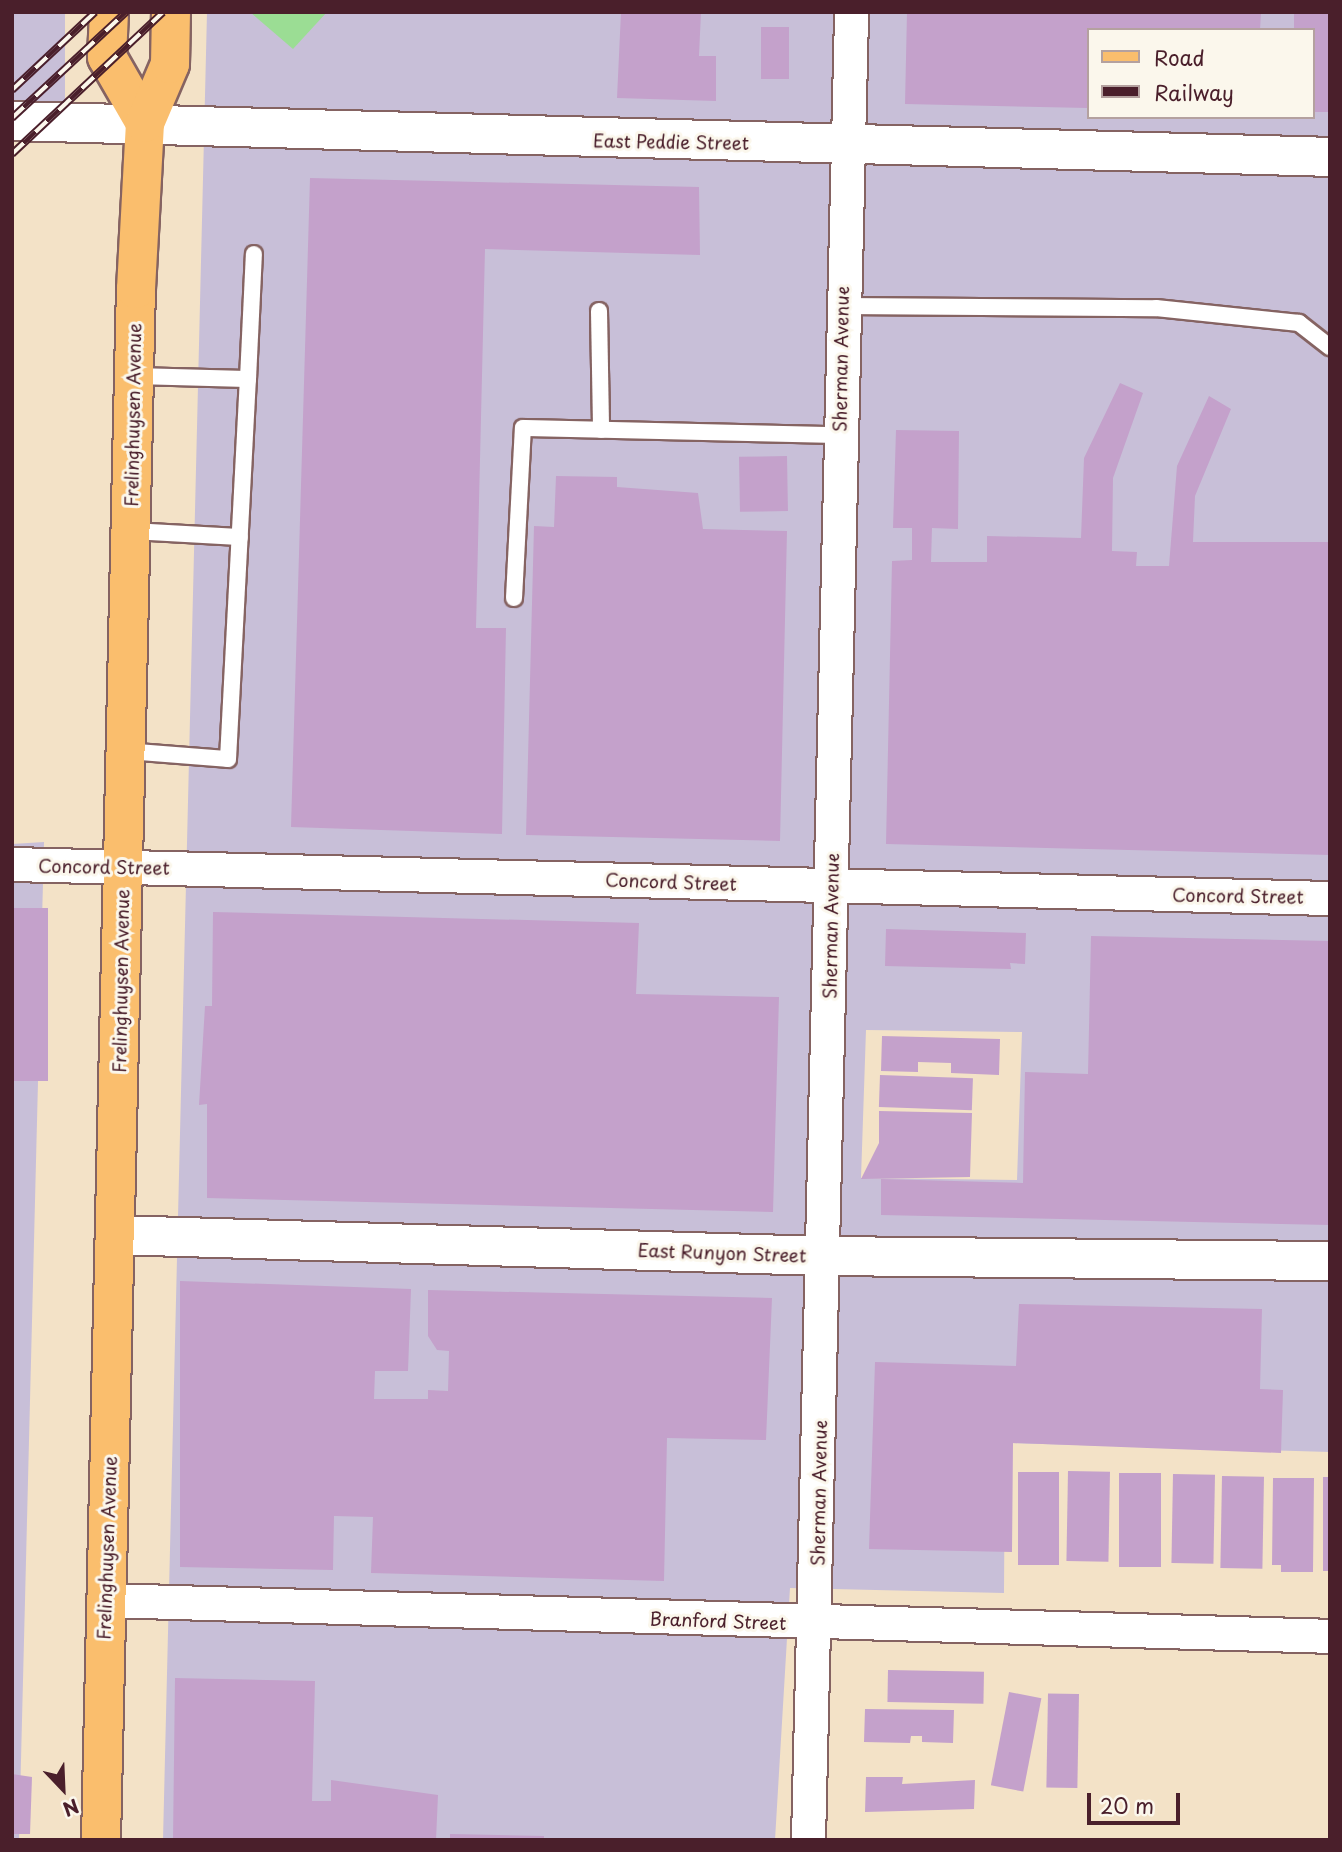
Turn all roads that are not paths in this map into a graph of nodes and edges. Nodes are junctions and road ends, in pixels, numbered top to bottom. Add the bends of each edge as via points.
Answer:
1 (109, 12) edge
2 (171, 12) edge
3 (851, 12) edge
4 (12, 121) edge
5 (145, 123) junction
6 (845, 146) junction
7 (1330, 157) edge
8 (254, 254) dead end
9 (842, 306) junction
10 (599, 311) dead end
11 (1330, 347) edge
12 (134, 376) junction
13 (248, 379) junction
14 (601, 430) junction
15 (840, 435) junction
16 (130, 531) junction
17 (240, 537) junction
18 (514, 598) dead end
19 (126, 751) junction
20 (12, 864) edge
21 (123, 868) junction
22 (832, 886) junction
23 (1330, 898) edge
24 (115, 1236) junction
25 (823, 1256) junction
26 (1330, 1261) edge
27 (106, 1600) junction
28 (816, 1625) junction
29 (1330, 1636) edge
30 (101, 1840) edge
31 (808, 1840) edge

1 - 5 main road via 107,57
2 - 5 main road, Frelinghuysen Avenue via 170,64
3 - 6 street, Sherman Avenue
4 - 5 street, East Peddie Street
5 - 6 street, East Peddie Street via 227,131
5 - 12 main road, Frelinghuysen Avenue
6 - 7 street, East Peddie Street
6 - 9 street, Sherman Avenue
8 - 13 lane
9 - 11 lane via 1156,308 1299,323
9 - 15 street, Sherman Avenue
10 - 14 lane
12 - 13 lane
12 - 16 main road, Frelinghuysen Avenue
13 - 17 lane
14 - 15 lane
14 - 18 lane via 523,428
15 - 22 street, Sherman Avenue
16 - 17 lane
16 - 19 main road, Frelinghuysen Avenue
17 - 19 lane via 228,759
19 - 21 main road, Frelinghuysen Avenue
20 - 21 street, Concord Street
21 - 22 street, Concord Street
21 - 24 main road, Frelinghuysen Avenue
22 - 23 street, Concord Street
22 - 25 street, Sherman Avenue
24 - 25 street, East Runyon Street
24 - 27 main road, Frelinghuysen Avenue
25 - 26 street, East Runyon Street
25 - 28 street, Sherman Avenue
27 - 28 street, Branford Street
27 - 30 main road, Frelinghuysen Avenue
28 - 29 street, Branford Street
28 - 31 street, Sherman Avenue

